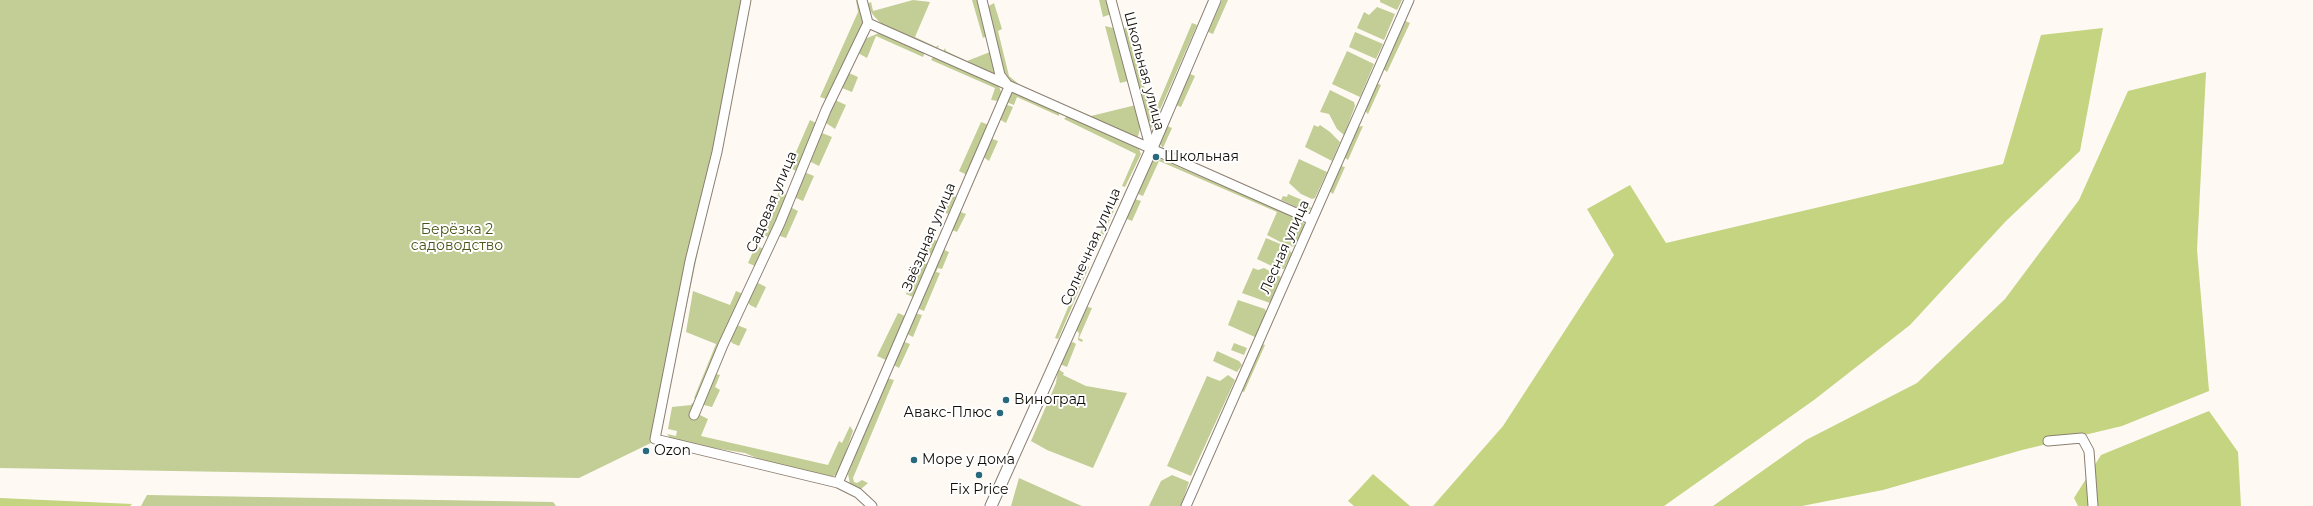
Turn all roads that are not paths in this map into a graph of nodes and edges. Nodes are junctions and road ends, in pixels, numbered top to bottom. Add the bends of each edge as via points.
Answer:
1 (746, 0) edge
2 (862, 0) edge
3 (982, 0) edge
4 (1111, 0) edge
5 (1215, 0) edge
6 (1409, 0) edge
7 (868, 23) junction
8 (1009, 87) junction
9 (1151, 150) junction
10 (1312, 220) junction
11 (694, 415) dead end
12 (2048, 441) dead end
13 (838, 483) junction
14 (872, 506) edge
15 (991, 506) edge
16 (1186, 506) edge
17 (2093, 506) edge

1 - 13 street via 717,152 690,261 655,439
2 - 7 street
3 - 8 street via 1000,75
4 - 9 street, Школьная улица
5 - 9 street, Солнечная улица
6 - 10 street, Лесная улица
7 - 8 street
7 - 11 street, Садовая улица via 826,110 780,222 723,345
8 - 9 street
8 - 13 street, Звёздная улица
9 - 10 street
9 - 15 street, Солнечная улица
10 - 16 street, Лесная улица
12 - 17 street via 2082,438 2089,451
13 - 14 street via 858,494

